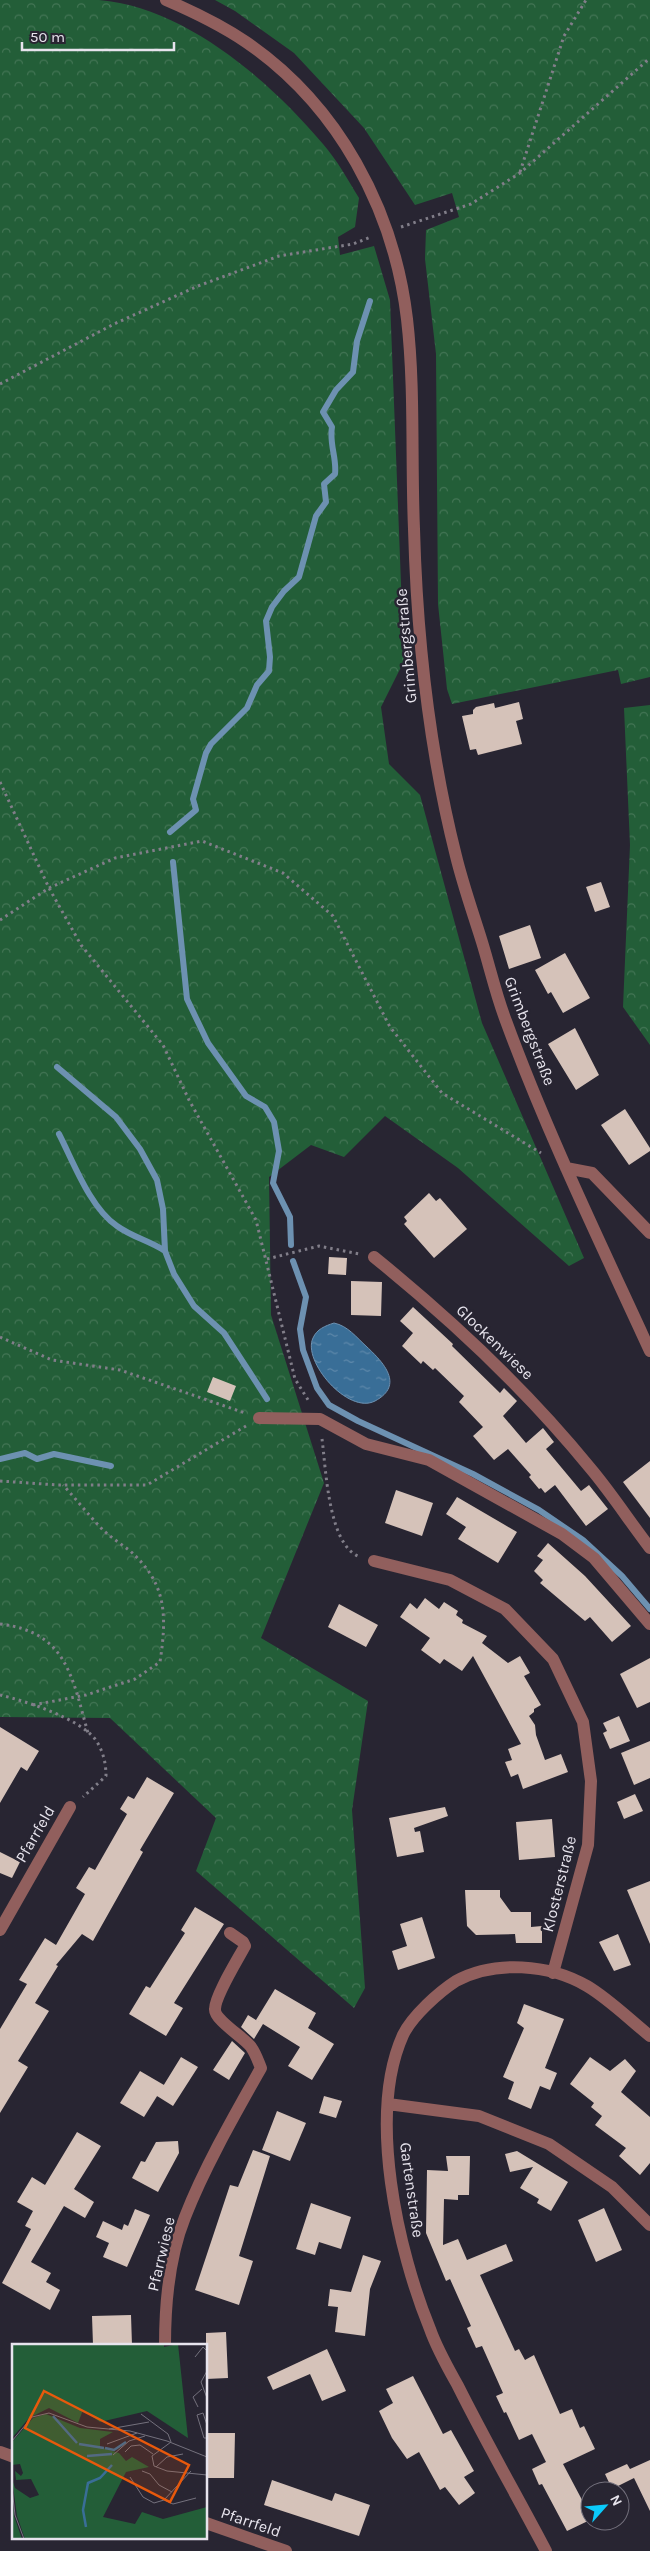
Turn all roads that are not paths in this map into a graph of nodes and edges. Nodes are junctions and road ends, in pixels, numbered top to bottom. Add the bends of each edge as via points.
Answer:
1 (166, 0) edge
2 (566, 1168) junction
3 (650, 1233) edge
4 (374, 1257) road end
5 (650, 1351) edge
6 (260, 1418) road end
7 (650, 1548) edge
8 (374, 1561) road end
9 (650, 1624) edge
10 (70, 1807) road end
11 (0, 1930) edge
12 (230, 1933) dead end
13 (553, 1972) junction
14 (650, 2036) edge
15 (388, 2104) junction
16 (650, 2225) edge
17 (165, 2344) edge
18 (0, 2452) edge
19 (12, 2456) edge
20 (208, 2525) edge
21 (286, 2551) edge
22 (546, 2551) edge

1 - 2 street, Grimbergstraße via 206,18 247,43 318,107 346,145 370,187 388,231 397,261 407,320 414,532 423,684 430,729 456,855 505,1020
2 - 3 street via 592,1173
2 - 5 street, Grimbergstraße
4 - 7 street, Glockenwiese via 425,1298 514,1382 591,1469
6 - 9 street via 320,1419 366,1444 429,1460 562,1534 594,1558
8 - 13 street, Klosterstraße via 450,1580 505,1609 553,1659 583,1722 591,1782 588,1845
10 - 11 street, Pfarrfeld
12 - 17 street, Pfarrwiese via 245,1946 221,1993 215,2013 250,2046 261,2068 184,2218 168,2288
13 - 14 street, Gartenstraße via 587,1986
13 - 15 street, Gartenstraße via 506,1967 484,1969 441,1990 404,2034
15 - 16 street via 479,2116 549,2144 612,2187
15 - 22 street, Gartenstraße via 388,2161 414,2288 430,2332
18 - 19 street
20 - 21 street, Pfarrfeld

